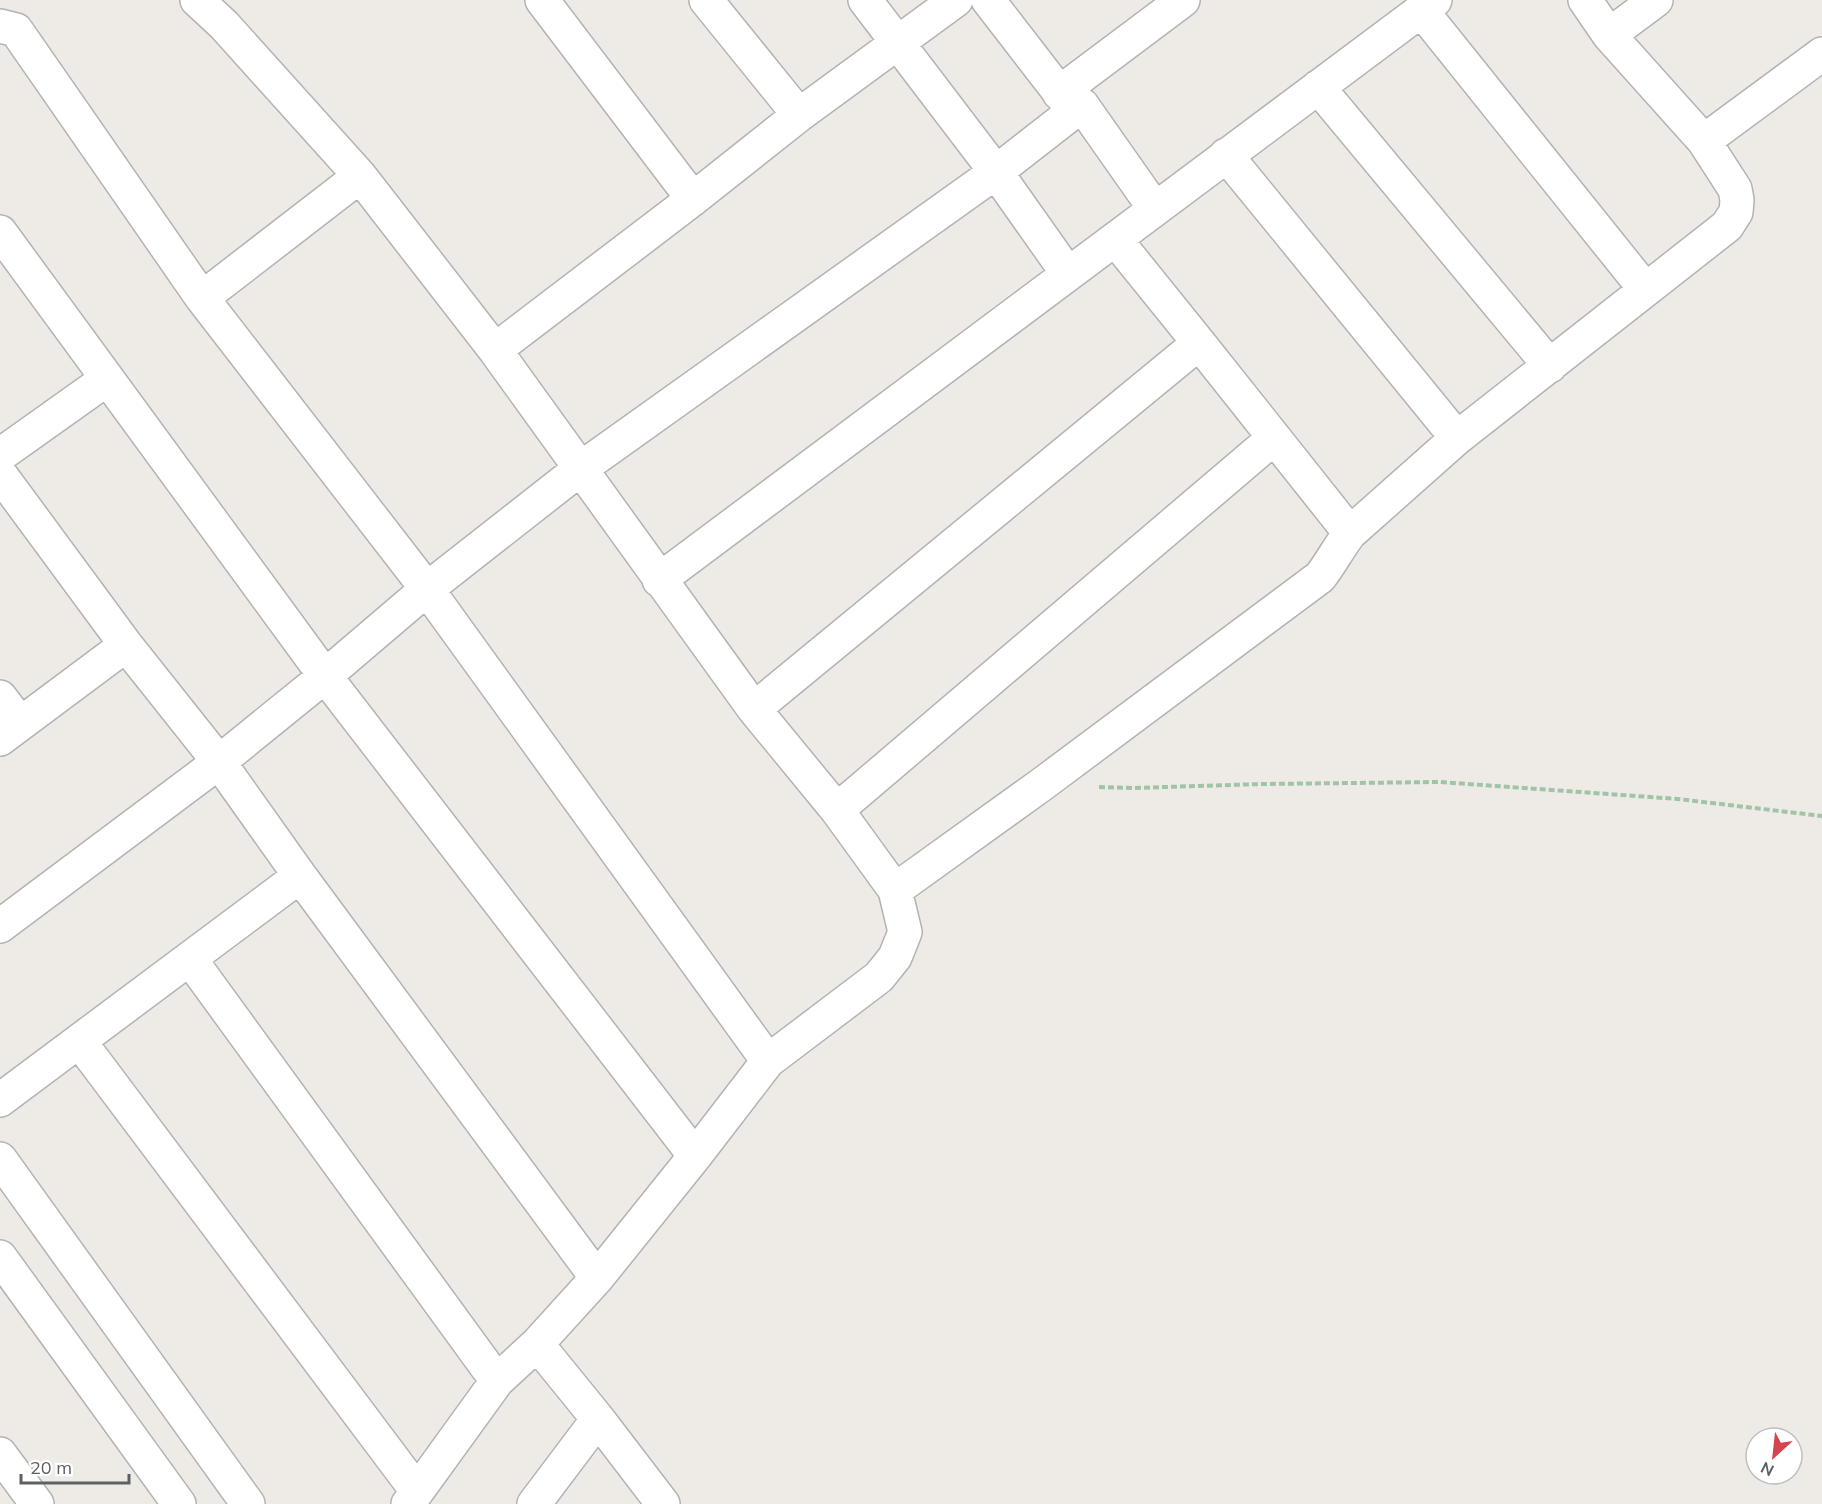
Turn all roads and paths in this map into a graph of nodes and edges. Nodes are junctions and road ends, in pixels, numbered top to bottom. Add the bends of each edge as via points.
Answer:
1 (197, 0) edge
2 (542, 0) edge
3 (706, 0) edge
4 (865, 0) edge
5 (988, 0) edge
6 (1183, 0) edge
7 (1585, 0) edge
8 (1656, 0) edge
9 (951, 1) edge
10 (1428, 5) edge
11 (0, 26) edge
12 (1609, 35) junction
13 (898, 43) junction
14 (1822, 54) edge
15 (1318, 87) junction
16 (1067, 102) junction
17 (799, 115) junction
18 (1704, 141) junction
19 (1226, 155) junction
20 (996, 172) junction
21 (360, 176) junction
22 (693, 200) junction
23 (1155, 209) junction
24 (0, 232) edge
25 (1114, 239) junction
26 (1068, 274) junction
27 (1645, 289) junction
28 (202, 298) junction
29 (1199, 343) junction
30 (495, 350) junction
31 (1550, 366) junction
32 (107, 379) junction
33 (1274, 438) junction
34 (1457, 438) junction
35 (0, 455) edge
36 (580, 469) junction
37 (0, 474) edge
38 (1350, 533) junction
39 (659, 580) junction
40 (427, 589) junction
41 (126, 645) junction
42 (325, 676) junction
43 (0, 697) edge
44 (754, 709) junction
45 (10, 731) edge
46 (219, 762) junction
47 (1099, 787) dead end
48 (837, 810) junction
49 (1822, 816) edge
50 (300, 876) junction
51 (895, 890) junction
52 (0, 926) edge
53 (190, 959) junction
54 (80, 1042) junction
55 (768, 1060) junction
56 (0, 1100) edge
57 (695, 1156) junction
58 (0, 1159) edge
59 (0, 1257) edge
60 (597, 1278) junction
61 (537, 1344) junction
62 (497, 1380) junction
63 (598, 1419) junction
64 (0, 1454) edge
65 (412, 1498) edge
66 (37, 1504) edge
67 (179, 1504) edge
68 (248, 1504) edge
69 (534, 1504) edge
70 (663, 1504) edge

1 - 21 street
2 - 22 street
3 - 17 street
4 - 13 street
5 - 16 street
6 - 16 street
7 - 12 street
8 - 12 street
9 - 13 street
10 - 15 street
10 - 27 street
11 - 28 street via 16,30
12 - 18 street
13 - 17 street
13 - 20 street
14 - 18 street
15 - 19 street
15 - 31 street
16 - 20 street
16 - 23 street via 1082,105
17 - 22 street
18 - 27 street via 1735,189 1736,212 1727,226
19 - 23 street
19 - 34 street
20 - 26 street
20 - 36 street
21 - 28 street
21 - 30 street
22 - 30 street
23 - 25 street
24 - 32 street
25 - 26 street
25 - 29 street
26 - 39 street
27 - 31 street
28 - 40 street
29 - 33 street
29 - 44 street
30 - 36 street
31 - 34 street
32 - 35 street
32 - 42 street
33 - 38 street
33 - 48 street
34 - 38 street
36 - 39 street
36 - 40 street
37 - 41 street
38 - 51 street via 1320,577
39 - 44 street
40 - 42 street
40 - 55 street
41 - 45 street
41 - 46 street
42 - 46 street
42 - 57 street
43 - 45 street
44 - 48 street
46 - 50 street
46 - 52 street
47 - 49 path via 1440,782 1678,798
48 - 51 street
50 - 53 street
50 - 60 street
51 - 55 street via 905,932 895,957 879,977
53 - 54 street
53 - 62 street
54 - 56 street
54 - 65 street
55 - 57 street
57 - 60 street
58 - 68 street
59 - 67 street
60 - 61 street
61 - 62 street
61 - 63 street
62 - 65 street
63 - 69 street
63 - 70 street
64 - 66 street

